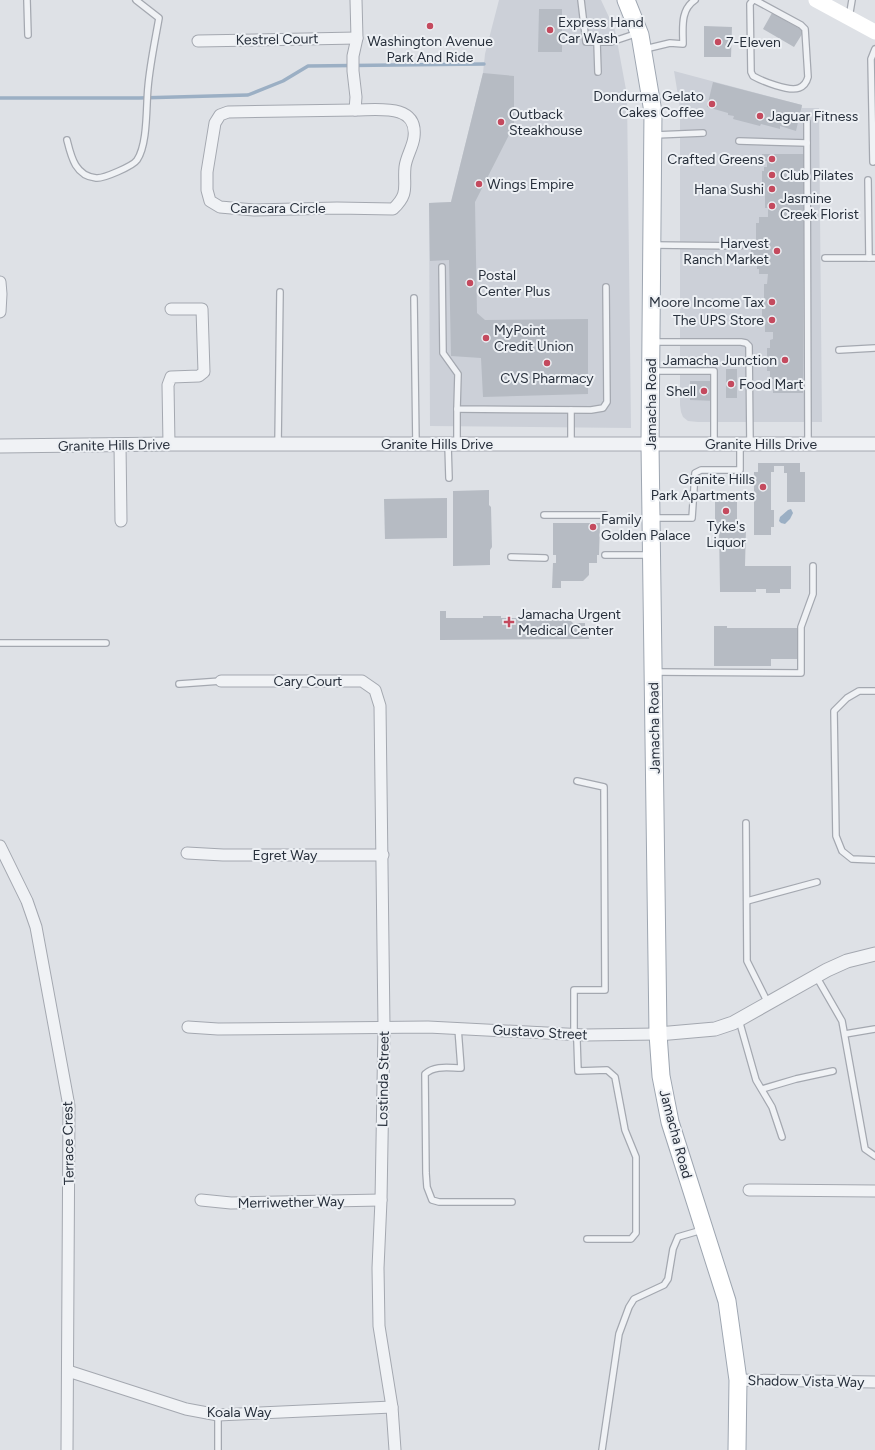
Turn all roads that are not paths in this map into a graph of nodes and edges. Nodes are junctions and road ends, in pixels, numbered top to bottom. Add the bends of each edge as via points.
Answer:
1 (27, 0) edge
2 (136, 0) edge
3 (356, 0) edge
4 (581, 0) edge
5 (626, 0) edge
6 (695, 0) edge
7 (754, 0) edge
8 (852, 0) edge
9 (822, 2) edge
10 (849, 18) junction
11 (875, 32) edge
12 (28, 35) dead end
13 (357, 38) junction
14 (198, 41) dead end
15 (641, 41) junction
16 (597, 42) junction
17 (875, 49) edge
18 (598, 72) dead end
19 (355, 110) junction
20 (807, 122) dead end
21 (703, 133) dead end
22 (653, 135) junction
23 (67, 140) dead end
24 (739, 141) dead end
25 (807, 143) junction
26 (873, 162) dead end
27 (868, 180) dead end
28 (652, 244) junction
29 (740, 246) dead end
30 (825, 258) dead end
31 (872, 258) edge
32 (442, 267) dead end
33 (0, 282) edge
34 (606, 287) dead end
35 (280, 292) dead end
36 (414, 298) dead end
37 (171, 309) dead end
38 (0, 312) edge
39 (651, 342) junction
40 (875, 348) edge
41 (839, 350) dead end
42 (651, 371) junction
43 (457, 409) junction
44 (571, 410) junction
45 (169, 444) junction
46 (278, 444) junction
47 (416, 444) junction
48 (453, 444) junction
49 (571, 444) junction
50 (650, 444) junction
51 (714, 444) junction
52 (745, 444) junction
53 (808, 444) junction
54 (875, 444) edge
55 (120, 445) junction
56 (0, 446) edge
57 (449, 478) dead end
58 (544, 515) dead end
59 (605, 515) dead end
60 (651, 518) junction
61 (121, 521) dead end
62 (605, 555) dead end
63 (652, 555) junction
64 (511, 557) dead end
65 (545, 558) dead end
66 (813, 566) dead end
67 (0, 643) edge
68 (106, 643) dead end
69 (653, 672) junction
70 (221, 681) joint
71 (179, 684) dead end
72 (875, 691) edge
73 (380, 706) joint
74 (577, 781) dead end
75 (746, 823) dead end
76 (0, 846) edge
77 (187, 853) dead end
78 (383, 855) junction
79 (875, 860) edge
80 (4, 864) edge
81 (817, 882) dead end
82 (747, 900) junction
83 (875, 954) edge
84 (816, 976) junction
85 (768, 1003) junction
86 (739, 1020) junction
87 (188, 1027) dead end
88 (384, 1027) junction
89 (458, 1028) junction
90 (875, 1029) edge
91 (574, 1034) junction
92 (658, 1034) junction
93 (845, 1034) junction
94 (833, 1070) dead end
95 (762, 1089) junction
96 (782, 1137) dead end
97 (875, 1156) edge
98 (749, 1190) dead end
99 (875, 1191) edge
100 (201, 1200) dead end
101 (381, 1200) junction
102 (512, 1202) dead end
103 (704, 1229) junction
104 (587, 1238) dead end
105 (68, 1371) junction
106 (738, 1380) junction
107 (875, 1382) edge
108 (392, 1407) junction
109 (218, 1415) junction
110 (67, 1450) edge
111 (218, 1450) edge
112 (395, 1450) edge
113 (602, 1450) edge
114 (737, 1450) edge

1 - 12 lane
2 - 23 lane via 159,18 148,87 143,148 137,160 128,167 97,178 79,170 73,162
3 - 13 street
4 - 16 lane via 586,42
5 - 15 main road, Jamacha Road
6 - 15 lane via 684,12 684,44
7 - 7 lane via 805,29 808,76 807,82 799,88 791,89 753,76 750,4
8 - 10 lane
9 - 10 main road
10 - 11 main road
13 - 14 street, Kestrel Court
13 - 19 street via 353,56
15 - 16 lane
15 - 22 main road, Jamacha Road via 653,112
16 - 18 lane
17 - 26 lane via 871,59
19 - 19 street, Caracara Circle via 228,112 220,115 215,124 207,172 206,190 210,201 220,207 254,210 393,209 403,196 405,167 414,137 414,127 410,117 400,111
20 - 25 lane
21 - 22 lane
22 - 28 main road, Jamacha Road
24 - 25 lane
25 - 53 lane
27 - 31 lane
28 - 29 lane
28 - 39 main road, Jamacha Road
30 - 31 lane
32 - 43 lane via 442,353 458,374
33 - 38 street
34 - 44 lane via 607,402 600,409
35 - 46 lane
36 - 47 lane
37 - 45 street via 202,309 204,372 198,376 171,377 168,385
39 - 42 main road, Jamacha Road
39 - 52 lane via 741,342 749,346
40 - 41 lane
42 - 50 main road, Jamacha Road
42 - 51 lane via 714,371
43 - 44 lane
43 - 48 lane
44 - 49 lane
45 - 46 street, Granite Hills Drive
45 - 55 street, Granite Hills Drive
46 - 47 street, Granite Hills Drive
47 - 48 street, Granite Hills Drive
48 - 49 street, Granite Hills Drive
48 - 57 lane
49 - 50 street, Granite Hills Drive
50 - 51 street, Granite Hills Drive
50 - 60 main road, Jamacha Road
51 - 52 street, Granite Hills Drive
52 - 53 street, Granite Hills Drive
52 - 60 lane via 740,470 701,470 694,473 692,518
53 - 54 street, Granite Hills Drive
55 - 56 street, Granite Hills Drive
55 - 61 street
58 - 59 lane
60 - 63 main road, Jamacha Road
62 - 63 lane
63 - 69 main road, Jamacha Road
64 - 65 lane
66 - 69 lane via 813,594 801,627 800,673
67 - 68 lane
69 - 92 main road, Jamacha Road
70 - 71 lane
70 - 73 street, Cary Court via 362,681 375,690
72 - 79 lane via 859,691 847,698 834,711 836,836 842,851 852,859
73 - 78 street, Lostinda Street
74 - 91 lane via 604,787 605,990 574,990
75 - 82 lane
76 - 80 street, Terrace Crest
77 - 78 street, Egret Way
78 - 88 street, Lostinda Street
80 - 105 street, Terrace Crest via 27,901 36,926 69,1106
81 - 82 lane
82 - 85 lane via 747,961
83 - 84 street, Gustavo Street via 848,961
84 - 85 street, Gustavo Street
84 - 93 lane via 842,1021
85 - 86 street, Gustavo Street
86 - 92 street, Gustavo Street via 715,1029
86 - 95 lane via 756,1080
87 - 88 street, Gustavo Street
88 - 89 street, Gustavo Street
88 - 101 street, Lostinda Street
89 - 91 street, Gustavo Street
89 - 102 lane via 461,1068 435,1068 425,1074 426,1173 429,1193 432,1200 439,1202
90 - 93 lane
91 - 92 street, Gustavo Street
91 - 104 lane via 577,1041 578,1071 607,1070 615,1077 625,1130 636,1157 636,1233 631,1238
92 - 103 main road, Jamacha Road via 661,1076 670,1122
93 - 97 lane via 865,1149
94 - 95 lane
95 - 96 lane via 772,1107
98 - 99 street
100 - 101 street, Merriwether Way via 231,1203
101 - 108 street, Lostinda Street via 379,1326
103 - 106 main road, Jamacha Road via 727,1301
103 - 113 lane via 678,1237 673,1249 668,1279 664,1285 634,1299 629,1307 619,1334
105 - 109 street, Koala Way via 186,1409
105 - 110 street, Terrace Crest
106 - 107 street, Shadow Vista Way
106 - 114 main road, Jamacha Road
108 - 109 street, Koala Way
108 - 112 street, Lostinda Street
109 - 111 lane

